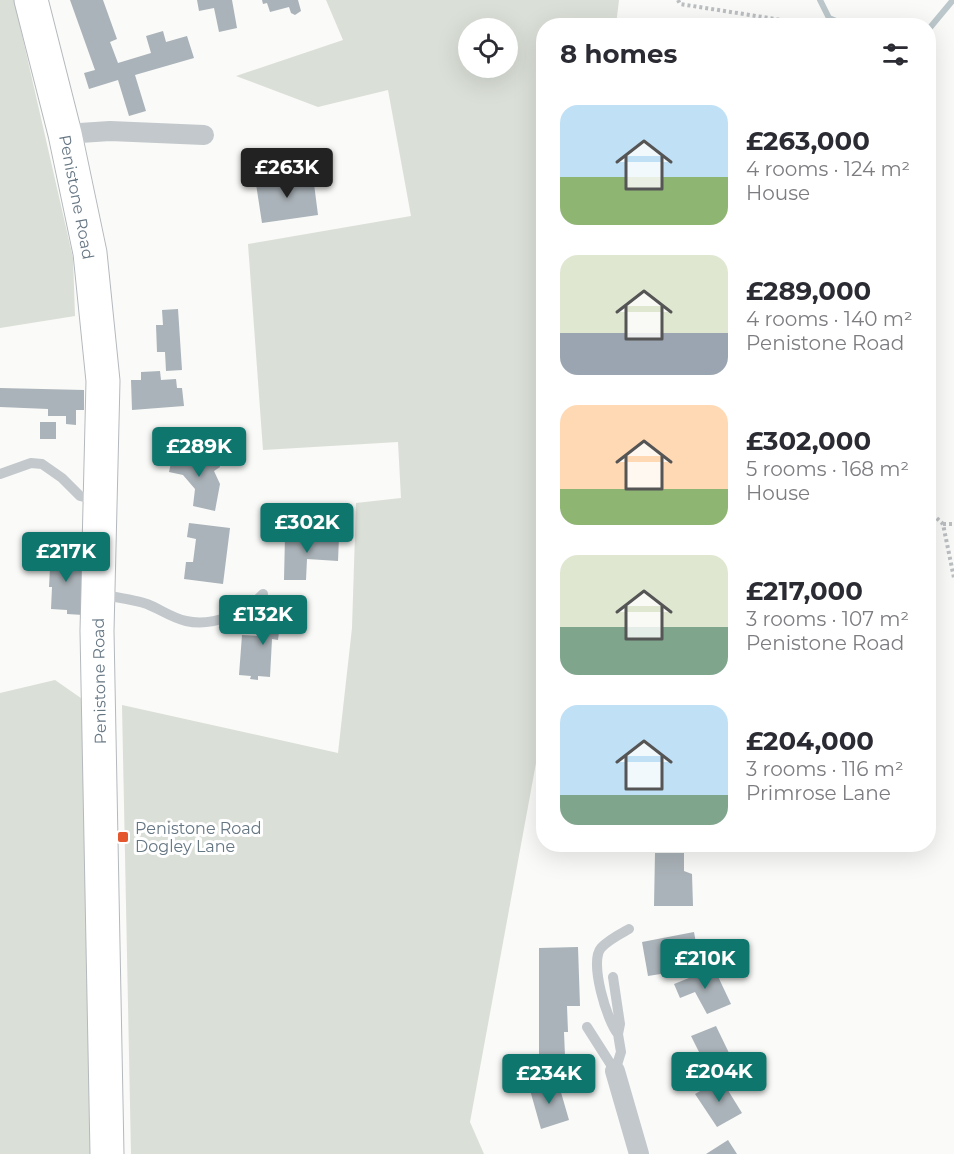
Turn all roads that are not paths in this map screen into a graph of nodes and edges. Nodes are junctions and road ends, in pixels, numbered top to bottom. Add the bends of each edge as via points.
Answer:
1 (31, 0) edge
2 (65, 134) junction
3 (204, 135) dead end
4 (0, 474) edge
5 (99, 501) junction
6 (263, 594) dead end
7 (98, 595) junction
8 (629, 929) dead end
9 (613, 977) dead end
10 (587, 1027) dead end
11 (618, 1034) junction
12 (615, 1071) junction
13 (107, 1154) edge
14 (639, 1154) edge

1 - 2 highway, Penistone Road
2 - 3 street via 120,131
2 - 5 highway, Penistone Road via 90,253 102,369
4 - 5 lane via 31,463 42,464 80,496
5 - 7 highway, Penistone Road
6 - 7 lane via 229,616 187,621 147,604
7 - 13 highway, Penistone Road
8 - 11 lane via 601,948 597,957 600,991
9 - 11 lane
10 - 12 lane
11 - 12 lane via 621,1052
12 - 14 street

